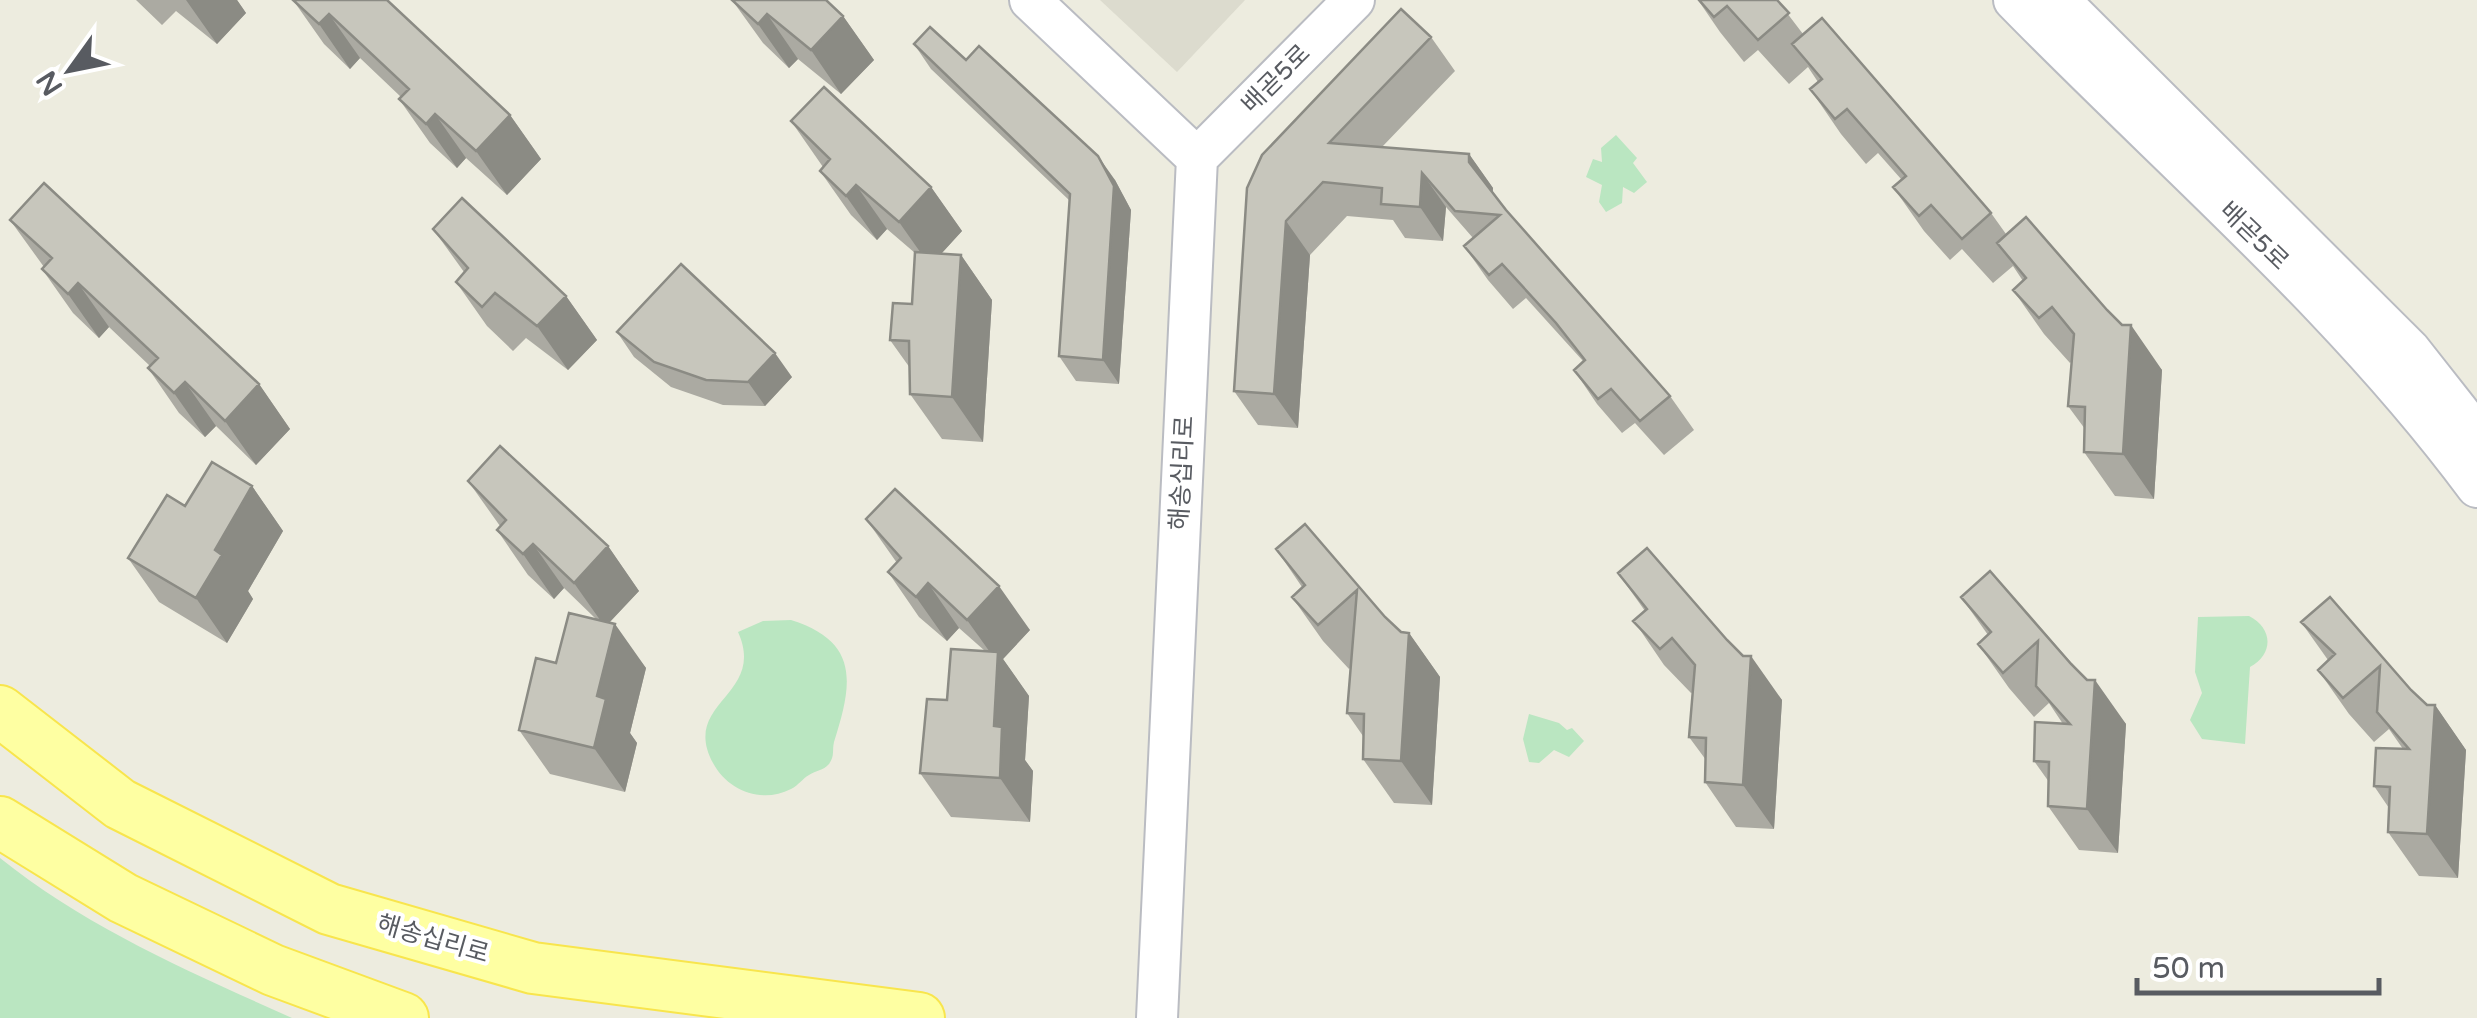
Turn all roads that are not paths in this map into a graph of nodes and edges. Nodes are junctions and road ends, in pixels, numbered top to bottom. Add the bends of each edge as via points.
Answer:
1 (1030, 0) edge
2 (1354, 0) edge
3 (2003, 0) edge
4 (2014, 0) edge
5 (2064, 15) edge
6 (1197, 158) junction
7 (2477, 436) edge
8 (2477, 487) edge
9 (0, 711) edge
10 (0, 822) edge
11 (402, 1018) edge
12 (920, 1018) edge
13 (1157, 1018) edge

1 - 6 street
2 - 6 street, 배곧5로
3 - 5 street
4 - 5 street, 배곧5로
5 - 7 street, 배곧5로 via 2410,350
5 - 8 street, 배곧5로 via 2435,431
6 - 13 street, 해송십리로
9 - 12 main road, 해송십리로 via 120,804 329,909 532,968
10 - 11 main road via 122,898 273,970

